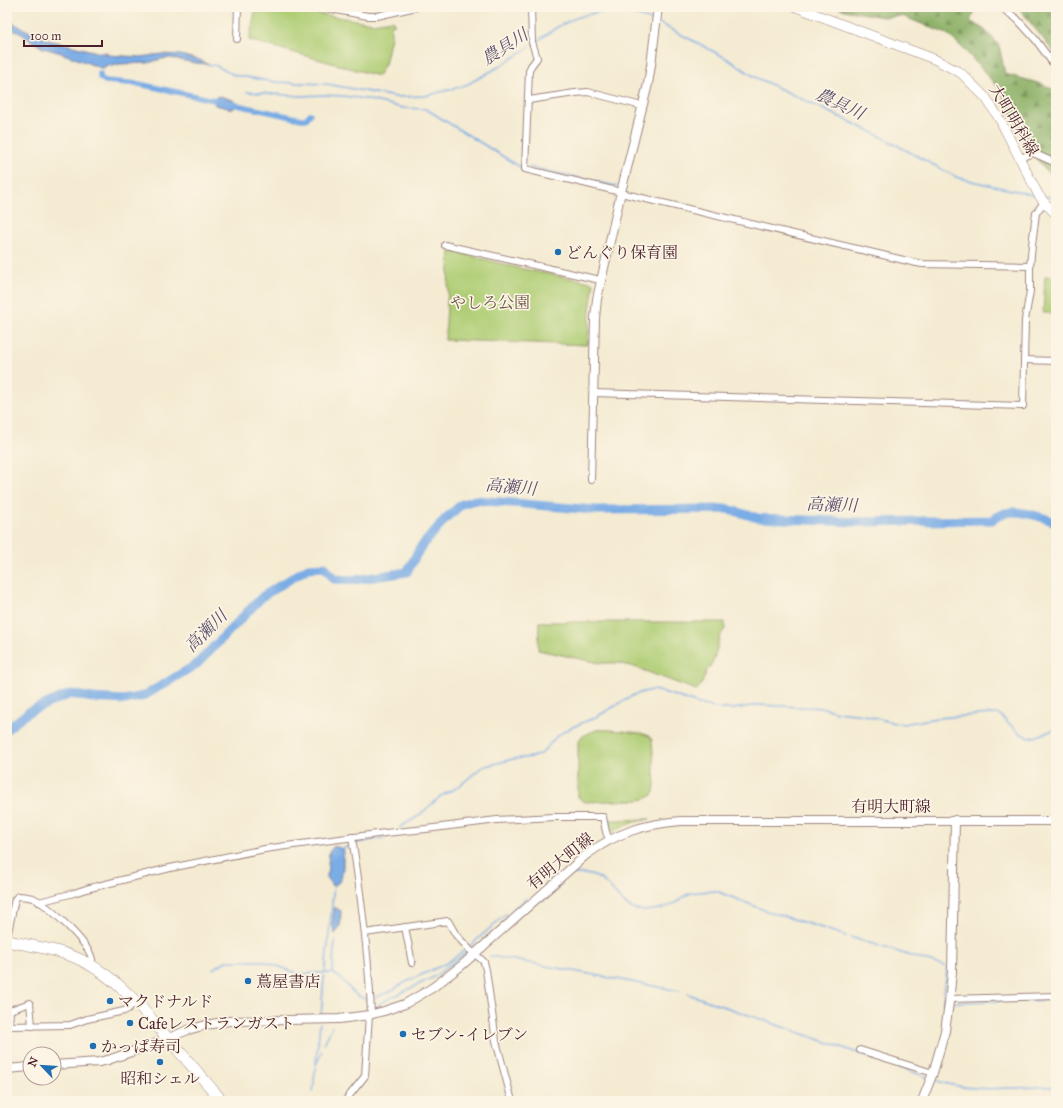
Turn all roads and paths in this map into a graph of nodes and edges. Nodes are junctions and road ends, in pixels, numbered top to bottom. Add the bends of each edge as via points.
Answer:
1 (238, 7) edge
2 (321, 7) edge
3 (416, 7) edge
4 (531, 7) edge
5 (796, 7) edge
6 (1006, 7) edge
7 (355, 10) edge
8 (658, 11) edge
9 (238, 39) dead end
10 (1056, 65) edge
11 (528, 100) junction
12 (642, 106) junction
13 (1020, 158) junction
14 (1056, 163) edge
15 (621, 192) junction
16 (1044, 201) junction
17 (1056, 214) edge
18 (445, 245) dead end
19 (1030, 266) junction
20 (600, 280) junction
21 (1024, 360) junction
22 (1056, 361) edge
23 (593, 393) junction
24 (593, 403) joint
25 (591, 480) dead end
26 (955, 820) junction
27 (1056, 821) edge
28 (352, 837) junction
29 (609, 839) junction
30 (39, 902) junction
31 (405, 927) junction
32 (365, 933) junction
33 (7, 937) edge
34 (7, 941) edge
35 (475, 954) junction
36 (412, 963) dead end
37 (90, 964) junction
38 (1056, 996) edge
39 (949, 999) junction
40 (135, 1002) junction
41 (370, 1014) junction
42 (8, 1026) edge
43 (32, 1026) junction
44 (168, 1039) junction
45 (860, 1050) dead end
46 (62, 1064) edge
47 (22, 1068) edge
48 (7, 1069) edge
49 (933, 1073) junction
50 (222, 1101) edge
51 (345, 1101) edge
52 (512, 1101) edge
53 (922, 1101) edge

1 - 9 street
2 - 7 street
3 - 7 street via 377,16 368,16
4 - 11 street via 532,42 536,59 530,68
5 - 13 main road, 大町明科線 via 934,59 961,73 986,98
6 - 10 street
8 - 12 main road via 650,71
11 - 12 street via 588,92
11 - 15 street via 525,169
12 - 15 main road
13 - 14 street via 1033,153
13 - 16 main road, 大町明科線
15 - 19 street via 922,264
15 - 20 main road
16 - 17 main road, 大町明科線
16 - 19 street via 1036,213
18 - 20 street
19 - 21 street
20 - 23 main road via 594,318
21 - 22 street
21 - 23 street via 1023,406
23 - 24 main road
24 - 25 street
26 - 27 main road, 有明大町線
26 - 29 main road, 有明大町線 via 681,821 647,825
26 - 39 main road via 952,972
28 - 29 street via 497,820 603,817
28 - 30 street via 265,850 185,866
28 - 32 street
29 - 35 main road, 有明大町線 via 586,855
30 - 33 street via 22,896 15,899
30 - 37 street via 76,935 90,953
31 - 32 street
31 - 35 street via 448,921 456,935
31 - 36 street
32 - 41 street via 371,992
34 - 37 highway via 51,950
35 - 41 main road, 有明大町線 via 446,979 418,997 394,1008
35 - 52 street via 484,962 496,1042
37 - 40 highway via 110,978
38 - 39 street
39 - 49 main road via 945,1031
40 - 43 street via 124,1011 70,1025
40 - 44 highway
41 - 44 main road, 有明大町線 via 326,1020 222,1022 198,1026
41 - 51 street via 365,1076
42 - 43 street
42 - 43 street via 10,1010 30,1003
44 - 46 main road, 有明大町線 via 108,1060
44 - 50 highway
45 - 49 street
47 - 48 main road
49 - 53 main road

